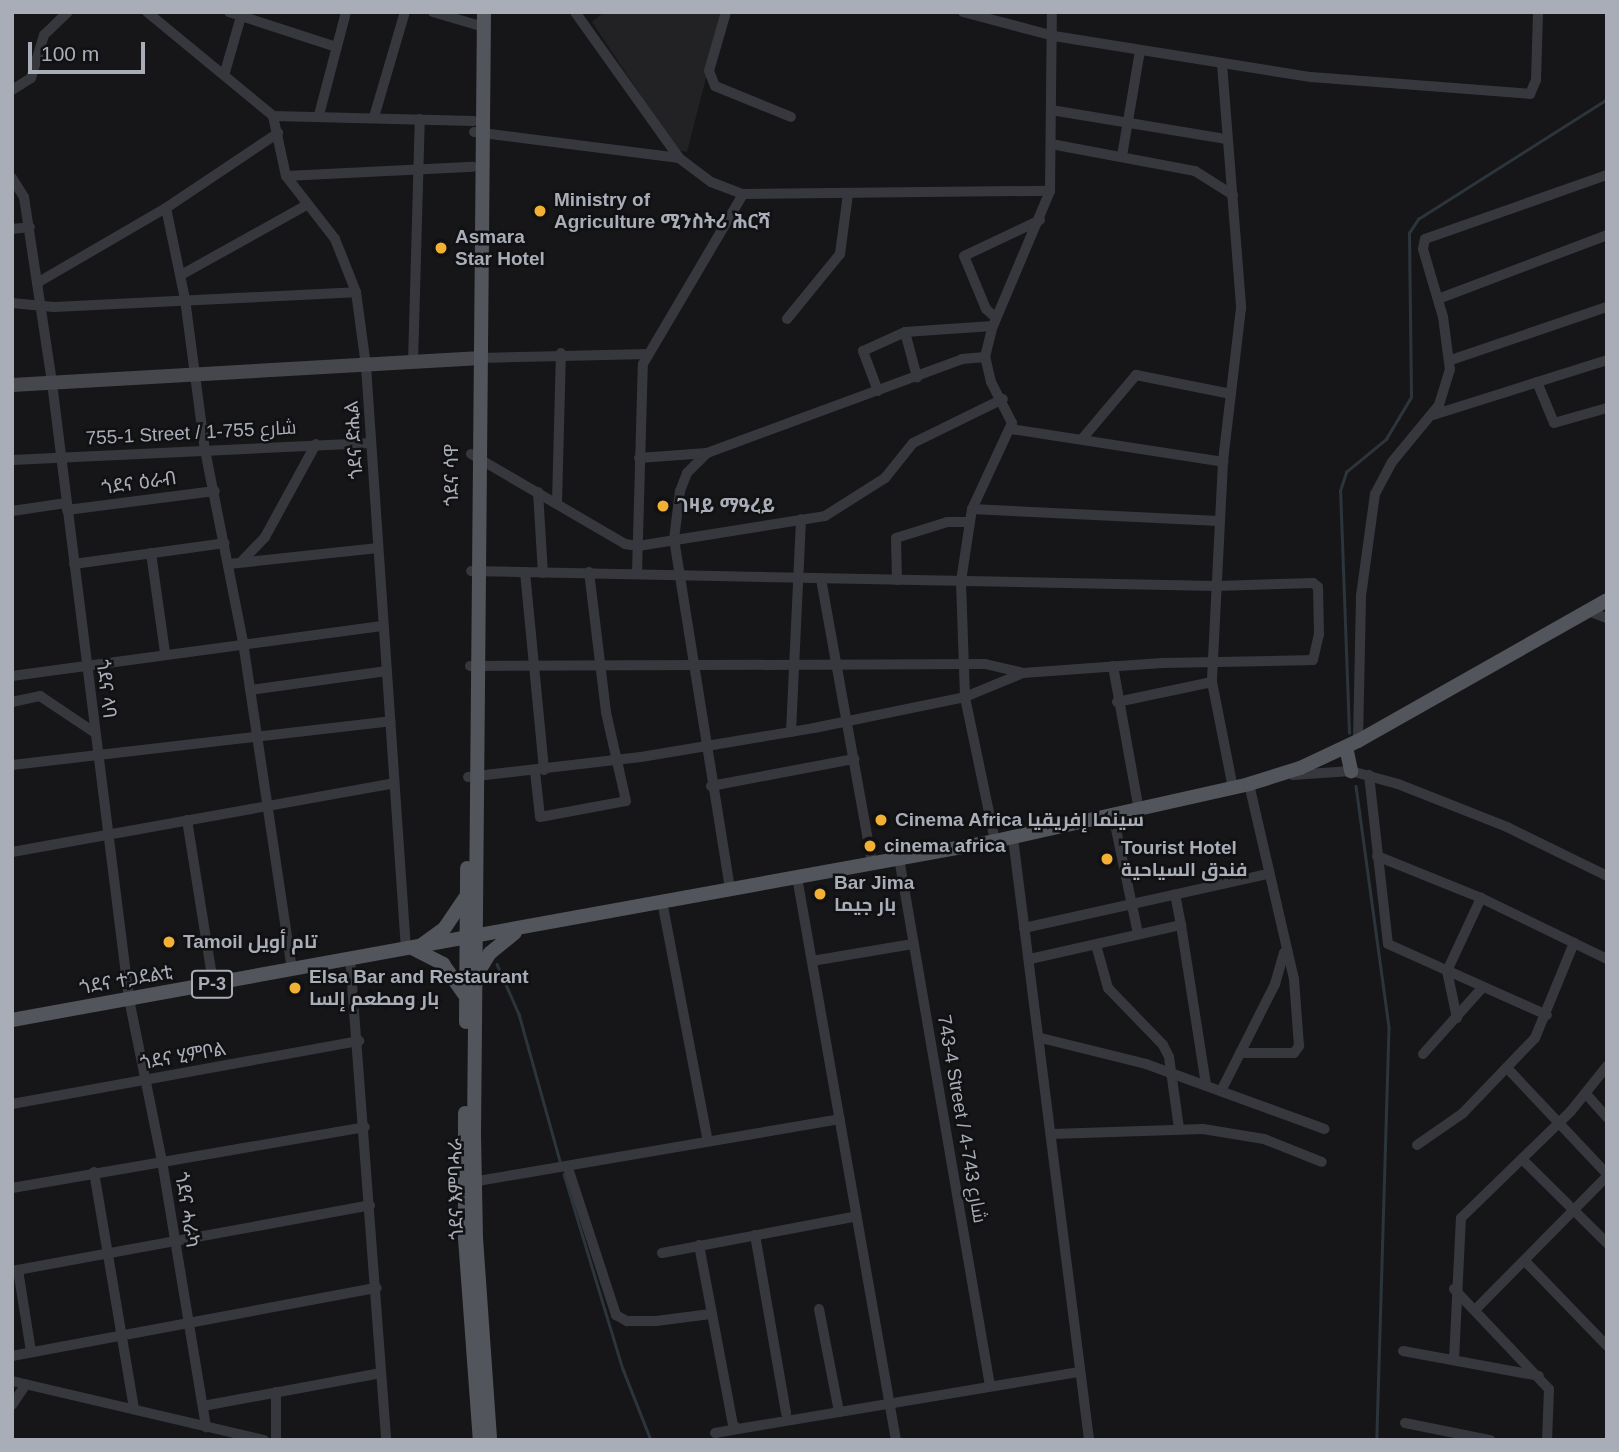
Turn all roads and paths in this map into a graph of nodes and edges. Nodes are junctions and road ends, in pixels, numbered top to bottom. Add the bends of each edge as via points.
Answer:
1 (68, 12) edge
2 (146, 12) edge
3 (229, 12) edge
4 (346, 12) edge
5 (405, 12) edge
6 (433, 12) edge
7 (575, 12) edge
8 (726, 12) edge
9 (963, 12) edge
10 (1052, 12) edge
11 (1538, 12) edge
12 (242, 14) edge
13 (479, 19) edge
14 (1054, 36) junction
15 (336, 47) junction
16 (1140, 51) junction
17 (1223, 64) junction
18 (225, 72) junction
19 (12, 90) edge
20 (1051, 110) junction
21 (319, 115) junction
22 (273, 116) junction
23 (374, 117) junction
24 (791, 117) dead end
25 (421, 119) junction
26 (1124, 123) junction
27 (476, 128) junction
28 (278, 133) junction
29 (1227, 139) junction
30 (1051, 144) junction
31 (1122, 156) junction
32 (680, 158) junction
33 (473, 167) junction
34 (420, 168) junction
35 (1607, 175) edge
36 (286, 176) junction
37 (12, 178) edge
38 (1050, 191) junction
39 (743, 194) junction
40 (848, 194) junction
41 (1233, 195) junction
42 (307, 205) junction
43 (166, 208) junction
44 (1040, 220) junction
45 (30, 227) junction
46 (12, 229) edge
47 (1607, 235) edge
48 (181, 275) junction
49 (37, 283) junction
50 (356, 292) junction
51 (185, 299) junction
52 (1438, 299) junction
53 (12, 303) edge
54 (39, 303) junction
55 (1607, 307) edge
56 (787, 320) dead end
57 (994, 322) junction
58 (905, 331) junction
59 (562, 353) junction
60 (648, 354) junction
61 (985, 357) junction
62 (477, 358) junction
63 (1451, 360) junction
64 (1607, 360) edge
65 (413, 363) junction
66 (366, 366) junction
67 (194, 376) junction
68 (917, 377) junction
69 (1537, 382) junction
70 (52, 383) junction
71 (12, 385) edge
72 (878, 390) junction
73 (1231, 394) junction
74 (1003, 399) junction
75 (1607, 408) edge
76 (1433, 415) junction
77 (1011, 429) junction
78 (1082, 439) junction
79 (371, 443) junction
80 (316, 444) junction
81 (205, 450) junction
82 (707, 453) junction
83 (476, 455) junction
84 (61, 457) junction
85 (639, 458) junction
86 (12, 460) edge
87 (1223, 462) junction
88 (215, 491) junction
89 (538, 492) junction
90 (557, 503) junction
91 (66, 507) junction
92 (972, 509) junction
93 (12, 511) edge
94 (801, 519) junction
95 (1219, 521) junction
96 (969, 523) junction
97 (674, 539) junction
98 (225, 542) junction
99 (638, 546) junction
100 (378, 548) junction
101 (151, 553) junction
102 (242, 561) junction
103 (74, 564) junction
104 (229, 564) junction
105 (475, 571) junction
106 (525, 572) junction
107 (589, 572) junction
108 (543, 573) junction
109 (637, 573) junction
110 (678, 574) junction
111 (799, 578) junction
112 (821, 579) junction
113 (897, 580) junction
114 (961, 581) junction
115 (1216, 586) junction
116 (1607, 600) edge
117 (1591, 612) junction
118 (1607, 618) edge
119 (384, 626) junction
120 (243, 642) junction
121 (165, 653) junction
122 (1213, 662) junction
123 (837, 663) junction
124 (695, 664) junction
125 (795, 664) junction
126 (963, 664) junction
127 (85, 665) junction
128 (475, 666) junction
129 (600, 666) junction
130 (1113, 666) junction
131 (536, 667) junction
132 (387, 671) junction
133 (1023, 673) junction
134 (12, 676) edge
135 (1212, 682) junction
136 (250, 690) junction
137 (965, 697) junction
138 (12, 702) edge
139 (1117, 702) junction
140 (390, 721) junction
141 (848, 722) junction
142 (94, 732) junction
143 (791, 732) junction
144 (256, 734) junction
145 (1352, 744) junction
146 (705, 745) junction
147 (97, 754) junction
148 (853, 759) junction
149 (615, 760) junction
150 (12, 765) edge
151 (540, 770) junction
152 (1351, 771) junction
153 (1369, 775) junction
154 (473, 776) junction
155 (1279, 776) junction
156 (394, 783) junction
157 (1249, 784) junction
158 (711, 786) junction
159 (1233, 788) junction
160 (267, 805) junction
161 (1139, 810) junction
162 (1113, 815) junction
163 (187, 820) junction
164 (107, 836) junction
165 (1013, 838) junction
166 (995, 841) junction
167 (12, 852) edge
168 (1377, 856) junction
169 (899, 858) junction
170 (872, 863) junction
171 (1268, 874) junction
172 (1607, 876) edge
173 (797, 877) junction
174 (730, 889) junction
175 (1175, 895) junction
176 (472, 897) junction
177 (1481, 898) junction
178 (662, 901) junction
179 (1132, 904) junction
180 (1181, 925) junction
181 (1024, 928) junction
182 (517, 930) junction
183 (1138, 934) junction
184 (472, 938) junction
185 (1574, 943) junction
186 (913, 944) junction
187 (1096, 944) junction
188 (412, 948) junction
189 (1284, 948) junction
190 (350, 958) junction
191 (1607, 959) edge
192 (1030, 960) junction
193 (812, 961) junction
194 (292, 968) junction
195 (1447, 971) junction
196 (477, 976) junction
197 (213, 983) junction
198 (1482, 988) junction
199 (129, 999) junction
200 (466, 999) junction
201 (1547, 1015) junction
202 (1457, 1018) junction
203 (12, 1020) edge
204 (1041, 1038) junction
205 (359, 1041) junction
206 (1240, 1053) junction
207 (1423, 1054) dead end
208 (1607, 1066) edge
209 (1509, 1070) junction
210 (1173, 1073) junction
211 (147, 1080) junction
212 (1206, 1084) junction
213 (1223, 1089) junction
214 (1587, 1095) junction
215 (12, 1104) edge
216 (1607, 1116) edge
217 (840, 1119) junction
218 (1558, 1123) junction
219 (365, 1127) junction
220 (1179, 1128) junction
221 (1325, 1129) dead end
222 (1052, 1134) junction
223 (708, 1142) junction
224 (1417, 1145) dead end
225 (1522, 1159) junction
226 (162, 1161) junction
227 (1322, 1162) dead end
228 (568, 1168) junction
229 (94, 1172) junction
230 (1607, 1175) edge
231 (470, 1182) junction
232 (12, 1188) edge
233 (370, 1205) junction
234 (1573, 1210) junction
235 (857, 1216) junction
236 (755, 1235) junction
237 (174, 1243) junction
238 (1607, 1243) edge
239 (699, 1245) junction
240 (662, 1253) dead end
241 (110, 1254) junction
242 (1525, 1261) junction
243 (15, 1271) edge
244 (377, 1288) junction
245 (1454, 1289) junction
246 (820, 1309) dead end
247 (1475, 1310) junction
248 (711, 1314) junction
249 (188, 1324) junction
250 (125, 1335) junction
251 (1607, 1346) edge
252 (32, 1351) junction
253 (1404, 1351) dead end
254 (12, 1356) edge
255 (1454, 1360) junction
256 (1079, 1372) junction
257 (381, 1373) junction
258 (1540, 1376) junction
259 (12, 1381) edge
260 (26, 1384) junction
261 (990, 1386) junction
262 (276, 1392) junction
263 (889, 1402) junction
264 (12, 1405) edge
265 (203, 1406) junction
266 (134, 1409) junction
267 (839, 1412) junction
268 (786, 1413) dead end
269 (1405, 1423) dead end
270 (206, 1427) junction
271 (738, 1429) junction
272 (715, 1433) dead end
273 (264, 1440) edge
274 (276, 1440) edge
275 (386, 1440) edge
276 (480, 1440) edge
277 (490, 1440) edge
278 (896, 1440) edge
279 (1089, 1440) edge
280 (1490, 1440) edge
281 (1547, 1440) edge

1 - 19 street via 44,35 31,78
2 - 18 street
3 - 12 street
4 - 15 street
5 - 23 street
6 - 13 street
7 - 32 street
8 - 24 street via 709,71 715,86
9 - 14 street
10 - 14 street
11 - 17 street via 1536,80 1530,94 1311,77
12 - 15 street
12 - 18 street
13 - 27 main road, ጎደና ሳዋ
14 - 16 street
14 - 20 street
15 - 21 street
16 - 17 street
16 - 26 street
17 - 29 street
18 - 22 street
20 - 26 street
20 - 30 street
21 - 22 street
21 - 23 street
22 - 28 street, ጎደና ድሒል
23 - 25 street
25 - 27 street
25 - 34 street
26 - 29 street
26 - 31 street
27 - 32 street
27 - 33 main road, ጎደና ሳዋ
27 - 62 main road, ጎደና ሳዋ
28 - 36 street, ጎደና ድሒል
28 - 43 street
29 - 41 street
30 - 31 street
30 - 38 street
31 - 41 street via 1195,171
32 - 39 street via 711,182
33 - 34 street
33 - 62 main road, ጎደና ሳዋ
34 - 36 street
34 - 65 street
35 - 52 street via 1425,239 1423,249
36 - 42 street, ጎደና ድሒል
37 - 45 street, ጎደና ላባ via 24,197
38 - 40 street
38 - 44 street
39 - 40 street
39 - 60 street
40 - 56 street via 840,254
41 - 73 street via 1241,308
42 - 48 street
42 - 50 street, ጎደና ድሒል via 335,239
43 - 48 street
43 - 49 street
44 - 57 street
44 - 57 street via 964,256
45 - 46 street
45 - 49 street, ጎደና ላባ
47 - 52 street
48 - 51 street
49 - 54 street, ጎደና ላባ
50 - 51 street
50 - 66 street, ጎደና ድሒል
51 - 54 street via 54,307
51 - 67 street
52 - 63 street
53 - 54 street
54 - 70 street, ጎደና ላባ
55 - 63 street
57 - 58 street
57 - 61 street
58 - 68 street
58 - 72 street via 863,351
59 - 60 street
59 - 62 street
59 - 90 street
60 - 85 street via 640,374
61 - 68 street via 962,359
61 - 74 street via 990,382
62 - 65 street
62 - 83 main road, ጎደና ሳዋ
63 - 76 street via 1448,383
64 - 69 street
65 - 66 street
66 - 67 street
66 - 79 street, ጎደና ድሒል
67 - 70 street
67 - 81 street
68 - 72 street
69 - 75 street via 1554,423
69 - 76 street
70 - 71 street
70 - 84 street, ጎደና ላባ
72 - 82 street
73 - 78 street via 1136,375
73 - 87 street
74 - 77 street
74 - 94 street via 913,443 885,478 832,513
76 - 145 street via 1392,462 1373,507
77 - 78 street
77 - 92 street
78 - 87 street
79 - 80 street, 755-1 Street / شارع 755-1
79 - 100 street, ጎደና ድሒል
80 - 81 street, 755-1 Street / شارع 755-1
80 - 102 street via 265,537
81 - 84 street, 755-1 Street / شارع 755-1
81 - 88 street
82 - 85 street
82 - 97 street via 687,473 680,491
83 - 89 street
83 - 105 main road, ጎደና ሳዋ
84 - 86 street, 755-1 Street / شارع 755-1
84 - 91 street, ጎደና ላባ
85 - 99 street
87 - 95 street
88 - 91 street, ጎደና ዕራብ
88 - 98 street
89 - 90 street
89 - 108 street
90 - 99 street via 625,544
91 - 93 street, ጎደና ዕራብ
91 - 103 street, ጎደና ላባ
92 - 95 street
92 - 96 street
94 - 97 street
94 - 111 street
95 - 115 street
96 - 113 street via 947,522 896,538
96 - 114 street
97 - 99 street
97 - 110 street
98 - 101 street
98 - 104 street
99 - 109 street
100 - 102 street
100 - 119 street, ጎደና ድሒል
101 - 103 street
101 - 121 street
102 - 104 street
103 - 127 street, ጎደና ላባ
104 - 120 street
105 - 106 street
105 - 128 main road, ጎደና ሳዋ
106 - 108 street
106 - 131 street
107 - 108 street
107 - 109 street
107 - 129 street
109 - 110 street
110 - 111 street
110 - 124 street
111 - 112 street
111 - 125 street
112 - 113 street
112 - 123 street
113 - 114 street
114 - 115 street
114 - 126 street
115 - 122 street
115 - 122 street via 1316,584 1319,635 1313,660
116 - 117 main road, P-3
117 - 118 street
117 - 145 main road, P-3
119 - 120 street
119 - 132 street, ጎደና ድሒል
120 - 121 street
120 - 136 street
121 - 127 street
122 - 130 street
122 - 135 street
123 - 125 street
123 - 126 street
123 - 141 street
124 - 125 street
124 - 129 street
124 - 146 street
125 - 143 street
126 - 133 street
126 - 137 street
127 - 134 street
127 - 142 street, ጎደና ላባ
128 - 131 street
128 - 154 main road, ጎደና ሳዋ
129 - 131 street
129 - 149 street
130 - 133 street
130 - 139 street
131 - 151 street
132 - 136 street
132 - 140 street, ጎደና ድሒል
133 - 137 street
135 - 139 street
135 - 159 street
136 - 144 street
137 - 141 street
137 - 166 street
138 - 142 street via 40,696
139 - 161 street
140 - 144 street
140 - 156 street, ጎደና ድሒል
141 - 143 street
141 - 148 street
142 - 147 street, ጎደና ላባ
143 - 146 street
144 - 147 street
144 - 160 street
145 - 152 main road
145 - 155 main road, P-3
146 - 149 street
146 - 158 street
147 - 150 street
147 - 164 street, ጎደና ላባ
148 - 158 street
148 - 170 street
149 - 151 street
149 - 151 street via 626,801 544,818 539,814
151 - 154 street
152 - 153 street
152 - 155 street
153 - 168 street
153 - 172 street via 1463,807
154 - 176 main road, ጎደና ሳዋ
155 - 157 main road, P-3
156 - 160 street
156 - 188 street, ጎደና ድሒል
157 - 159 main road, P-3
157 - 171 street
158 - 174 street
159 - 161 main road, P-3
160 - 163 street
160 - 194 street
161 - 162 main road, P-3
162 - 165 main road, P-3
162 - 179 street
163 - 164 street
163 - 197 street
164 - 167 street
164 - 199 street, ጎደና ላባ
165 - 166 main road, P-3
165 - 181 street
166 - 169 main road, P-3
168 - 177 street
168 - 195 street via 1388,944
169 - 170 main road, P-3
169 - 186 street, 743-4 Street / شارع 743-4
170 - 173 main road, P-3
171 - 175 street
171 - 189 street
173 - 174 main road, P-3
173 - 193 street
174 - 178 main road, P-3
175 - 179 street
175 - 180 street
176 - 182 main road via 486,921
176 - 184 main road, ጎደና ሳዋ
176 - 188 main road via 444,929
177 - 185 street
177 - 195 street
178 - 182 main road, P-3
178 - 223 street
179 - 181 street
179 - 183 street
180 - 183 street
180 - 212 street
181 - 192 street
182 - 184 main road, P-3
182 - 196 main road via 490,953
183 - 187 street
184 - 188 main road, P-3
184 - 196 main road, ጎደና እምባሓራ
184 - 200 main road, ጎደና እምባሓራ
185 - 191 street
185 - 201 street
186 - 193 street
186 - 261 street, 743-4 Street / شارع 743-4
187 - 192 street
187 - 210 street via 1108,988 1163,1045
188 - 190 main road, ጎደና ተጋደልቲ / P-3
188 - 200 main road via 443,964
189 - 206 street via 1275,984
189 - 206 street via 1296,992 1299,1051
190 - 194 main road, ጎደና ተጋደልቲ / P-3
190 - 205 street
192 - 204 street
193 - 217 street
194 - 197 main road, ጎደና ተጋደልቲ / P-3
195 - 198 street
195 - 202 street
196 - 231 main road, ጎደና እምባሓራ
197 - 199 main road, ጎደና ተጋደልቲ / P-3
198 - 201 street
198 - 202 street
199 - 203 main road, ጎደና ተጋደልቲ / P-3
199 - 211 street, ጎደና ሓራካ
200 - 231 main road, ጎደና እምባሓራ
201 - 209 street
202 - 207 street
204 - 210 street
204 - 222 street
205 - 211 street, ጎደና ሂምቦል
205 - 219 street
206 - 213 street
208 - 214 street
209 - 218 street
209 - 224 street via 1463,1113
210 - 212 street
210 - 220 street
211 - 215 street, ጎደና ሂምቦል
211 - 226 street, ጎደና ሓራካ
212 - 213 street
213 - 221 street
214 - 216 street
214 - 218 street
217 - 223 street
217 - 235 street
218 - 225 street
218 - 230 street
219 - 226 street
219 - 233 street
220 - 222 street
220 - 227 street via 1264,1139
222 - 256 street
223 - 228 street
225 - 234 street
225 - 245 street via 1461,1218
226 - 229 street
226 - 237 street, ጎደና ሓራካ
228 - 231 street
228 - 248 street via 616,1315 627,1321 656,1321
229 - 232 street
229 - 241 street
230 - 234 street
231 - 276 main road, ጎደና እምባሓራ
231 - 277 main road, ጎደና እምባሓራ
233 - 237 street
233 - 244 street
234 - 238 street
234 - 242 street
235 - 236 street
235 - 263 street
236 - 239 street
236 - 268 street
237 - 241 street
237 - 249 street, ጎደና ሓራካ
239 - 240 street
239 - 248 street
241 - 243 street
241 - 250 street
242 - 247 street
242 - 251 street
243 - 252 street
244 - 249 street
244 - 257 street
245 - 247 street
245 - 255 street
246 - 267 street
247 - 258 street
248 - 271 street via 733,1425
249 - 250 street
249 - 265 street, ጎደና ሓራካ
250 - 252 street
250 - 266 street
252 - 254 street
253 - 255 street
255 - 258 street
256 - 261 street
256 - 279 street
257 - 262 street
257 - 275 street
258 - 281 street via 1552,1400
259 - 260 street
260 - 264 street
260 - 266 street
261 - 263 street
262 - 265 street
262 - 274 street
263 - 267 street
263 - 278 street
265 - 270 street, ጎደና ሓራካ
266 - 270 street
267 - 271 street
269 - 280 street
270 - 273 street
271 - 272 street

